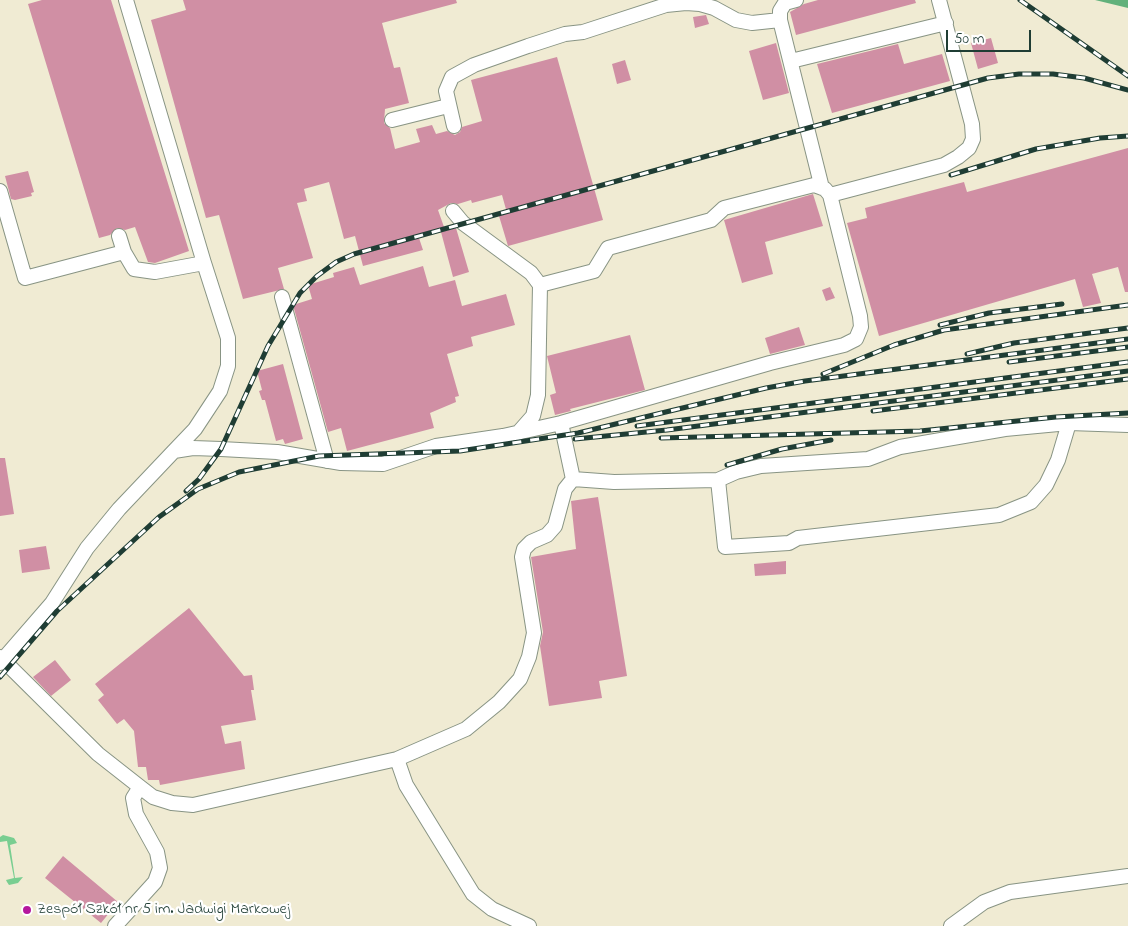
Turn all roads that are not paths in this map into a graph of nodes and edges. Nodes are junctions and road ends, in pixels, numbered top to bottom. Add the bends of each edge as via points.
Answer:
1 (126, 0) edge
2 (796, 0) edge
3 (939, 0) edge
4 (780, 20) junction
5 (946, 23) junction
6 (791, 61) junction
7 (448, 106) junction
8 (392, 120) dead end
9 (454, 126) dead end
10 (0, 190) edge
11 (826, 192) junction
12 (453, 211) dead end
13 (119, 236) dead end
14 (124, 252) junction
15 (204, 263) junction
16 (540, 285) junction
17 (282, 297) dead end
18 (561, 423) junction
19 (1068, 423) junction
20 (1128, 425) edge
21 (518, 432) junction
22 (174, 451) junction
23 (327, 461) junction
24 (573, 479) junction
25 (718, 480) junction
26 (1, 660) edge
27 (397, 760) junction
28 (140, 787) junction
29 (1128, 876) edge
30 (115, 926) edge
31 (529, 926) edge
32 (951, 926) edge

1 - 15 lane via 136,51
2 - 4 lane via 785,3 780,11
3 - 5 lane
4 - 6 lane
4 - 7 lane via 752,23 736,20 700,4 666,5 474,65 452,76 446,91
5 - 6 lane
5 - 11 lane via 972,124 973,139 969,148 944,165
6 - 11 lane
7 - 8 lane
7 - 9 lane
10 - 14 lane via 25,278
11 - 16 lane via 814,185 805,186 724,208 711,220 608,248 594,271
11 - 18 lane via 860,316 861,327 856,339
12 - 16 lane via 464,223 531,273
13 - 14 lane
14 - 15 lane via 134,269 155,272
15 - 22 lane via 228,338 228,366 210,410
16 - 21 lane via 538,395 533,416
17 - 23 lane
18 - 21 lane
18 - 24 lane
19 - 20 lane
19 - 25 lane via 1005,429 900,447 868,458 762,466
19 - 25 lane via 1058,460 1046,485 1031,502 999,514 798,538 789,543 725,547
21 - 23 lane via 436,446 383,464
22 - 23 lane via 193,448 252,450
22 - 26 lane via 113,516 87,548 52,603
24 - 25 lane via 614,482
24 - 27 lane via 565,489 555,526 524,549 522,557 534,633 520,679 500,702 466,729
26 - 28 lane via 98,754
27 - 28 lane via 193,805 153,797
27 - 31 lane via 406,784 473,894 492,909
28 - 30 lane via 133,798 136,814 157,852 160,868 155,882
29 - 32 lane via 1010,892 984,902

